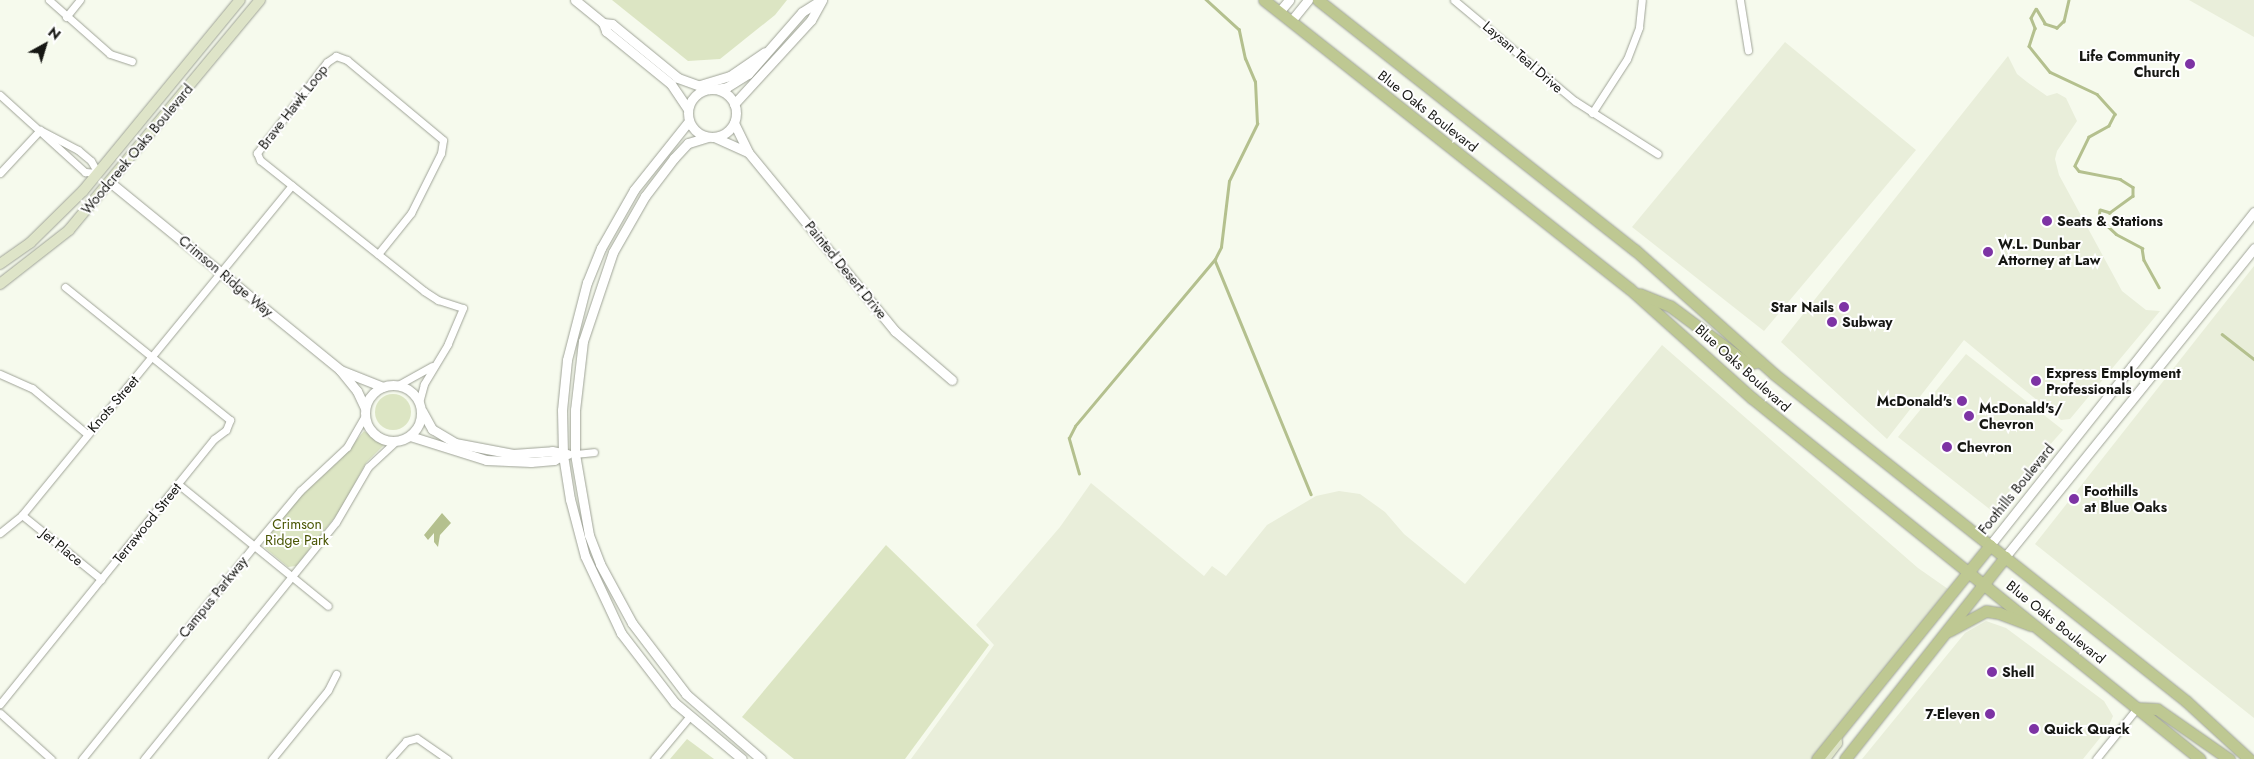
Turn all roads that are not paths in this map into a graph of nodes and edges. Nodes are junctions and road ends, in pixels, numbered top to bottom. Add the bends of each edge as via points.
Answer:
1 (49, 0) edge
2 (80, 0) edge
3 (240, 0) edge
4 (260, 0) edge
5 (575, 0) edge
6 (822, 0) edge
7 (1264, 0) edge
8 (1289, 0) edge
9 (1308, 0) edge
10 (1318, 0) edge
11 (1454, 0) edge
12 (1642, 0) edge
13 (1740, 0) edge
14 (1279, 12) junction
15 (66, 17) junction
16 (1291, 21) junction
17 (603, 23) junction
18 (1748, 50) dead end
19 (765, 51) junction
20 (132, 61) dead end
21 (699, 85) junction
22 (712, 89) junction
23 (0, 95) edge
24 (734, 104) junction
25 (688, 109) junction
26 (1592, 113) junction
27 (689, 121) junction
28 (734, 123) junction
29 (40, 130) junction
30 (711, 137) junction
31 (73, 148) junction
32 (748, 152) junction
33 (1658, 154) dead end
34 (67, 156) junction
35 (0, 173) edge
36 (98, 174) junction
37 (111, 182) junction
38 (292, 184) junction
39 (2254, 212) edge
40 (2254, 248) edge
41 (378, 254) junction
42 (0, 264) edge
43 (222, 271) junction
44 (0, 284) edge
45 (65, 287) dead end
46 (1630, 290) junction
47 (152, 357) junction
48 (1760, 361) junction
49 (432, 366) junction
50 (340, 370) junction
51 (0, 374) edge
52 (952, 380) dead end
53 (398, 385) junction
54 (383, 387) junction
55 (420, 407) junction
56 (365, 412) junction
57 (87, 434) junction
58 (410, 436) junction
59 (396, 441) junction
60 (594, 452) dead end
61 (575, 454) junction
62 (563, 455) junction
63 (178, 484) junction
64 (22, 515) junction
65 (0, 533) edge
66 (1990, 545) junction
67 (254, 546) junction
68 (2005, 557) junction
69 (1969, 571) junction
70 (292, 577) junction
71 (101, 579) junction
72 (1984, 582) junction
73 (328, 606) dead end
74 (2042, 629) junction
75 (1941, 636) junction
76 (336, 674) dead end
77 (0, 704) edge
78 (2137, 708) junction
79 (0, 713) edge
80 (690, 716) junction
81 (1836, 736) junction
82 (51, 759) edge
83 (82, 759) edge
84 (144, 759) edge
85 (272, 759) edge
86 (390, 759) edge
87 (447, 759) edge
88 (654, 759) edge
89 (742, 759) edge
90 (762, 759) edge
91 (1817, 759) edge
92 (1825, 759) edge
93 (1845, 759) edge
94 (2096, 759) edge
95 (2200, 759) edge
96 (2229, 759) edge
97 (2249, 759) edge

1 - 15 street
2 - 15 street
3 - 36 main road, Woodcreek Oaks Boulevard
4 - 37 main road, Woodcreek Oaks Boulevard
5 - 17 street
6 - 19 street via 802,12
6 - 24 street via 811,20
7 - 14 main road, Blue Oaks Boulevard
8 - 14 street
9 - 16 street
10 - 48 main road, Blue Oaks Boulevard via 1635,250
11 - 26 street, Laysan Teal Drive
12 - 26 street via 1639,27 1627,59
13 - 18 street
14 - 16 main road, Blue Oaks Boulevard
15 - 20 street via 110,54
16 - 46 main road, Blue Oaks Boulevard
17 - 21 street via 612,24 678,78
17 - 25 street via 606,31 671,84
19 - 21 street via 730,76
19 - 22 street via 748,74 728,87
21 - 22 street
22 - 24 street via 727,94
22 - 25 street via 693,98
23 - 29 street
24 - 28 street
25 - 27 street
26 - 33 street, Laysan Teal Drive
27 - 30 street via 696,132
27 - 62 street via 634,190 606,239 587,282 567,360 562,410
28 - 30 street via 726,132
28 - 32 street, Painted Desert Drive
29 - 31 street
29 - 34 street
29 - 35 street
30 - 32 street, Painted Desert Drive
30 - 61 street via 688,143 669,164 645,196 613,252 583,341 575,410
31 - 34 street
31 - 36 street via 91,161
32 - 52 street, Painted Desert Drive via 896,331
34 - 36 street via 85,172
36 - 37 main road
36 - 42 main road, Woodcreek Oaks Boulevard via 59,216
37 - 43 street, Crimson Ridge Way
37 - 44 main road, Woodcreek Oaks Boulevard via 69,230
38 - 41 street, Brave Hawk Loop
38 - 41 street, Brave Hawk Loop via 260,160 257,153 327,62 336,56 347,60 443,140 442,153 411,213
38 - 43 street, Knots Street
39 - 66 street, Foothills Boulevard via 2153,335 2087,425
40 - 68 street
41 - 49 street, Brave Hawk Loop via 438,300 462,308 448,344
43 - 47 street, Knots Street
43 - 50 street, Crimson Ridge Way
45 - 47 street
46 - 48 main road via 1670,306 1748,364
46 - 69 main road, Blue Oaks Boulevard via 1752,398
47 - 57 street, Knots Street
47 - 63 street, Terrawood Street via 230,420 226,430 214,439
48 - 66 main road, Blue Oaks Boulevard
49 - 53 street
49 - 55 street
50 - 54 street, Crimson Ridge Way
50 - 56 street, Crimson Ridge Way via 357,392
51 - 57 street via 32,388
53 - 54 street
53 - 55 street via 411,391
54 - 56 street via 371,395
55 - 58 street via 419,425
55 - 62 street via 432,429 455,443 504,453 552,452
56 - 59 street via 375,435
56 - 67 street, Campus Parkway via 347,447 300,491
57 - 64 street, Knots Street
58 - 59 street
58 - 62 street via 486,460 531,462 554,460
59 - 70 street via 368,466 336,522
60 - 61 street
61 - 62 street
61 - 90 street via 589,535 600,564 632,623 686,694
62 - 80 street via 580,538 607,606 636,656
63 - 67 street
63 - 71 street, Terrawood Street
64 - 65 street, Knots Street
64 - 71 street, Jet Place
66 - 68 main road, Blue Oaks Boulevard
66 - 69 main road, Foothills Boulevard
67 - 70 street
67 - 83 street, Campus Parkway
68 - 72 main road
68 - 97 main road, Blue Oaks Boulevard via 2186,701
69 - 72 main road, Blue Oaks Boulevard
69 - 81 main road, Foothills Boulevard
70 - 73 street
70 - 84 street
71 - 77 street, Terrawood Street
72 - 74 main road, Blue Oaks Boulevard
72 - 75 main road
74 - 75 main road via 1999,613 1986,612
74 - 78 main road, Blue Oaks Boulevard
75 - 93 main road
76 - 85 street via 328,690
78 - 94 street
78 - 95 main road, Blue Oaks Boulevard
78 - 96 main road via 2157,709
79 - 82 street
80 - 88 street
80 - 89 street
81 - 91 main road, Foothills Boulevard
81 - 92 main road via 1837,743
86 - 87 street via 406,741 417,738

